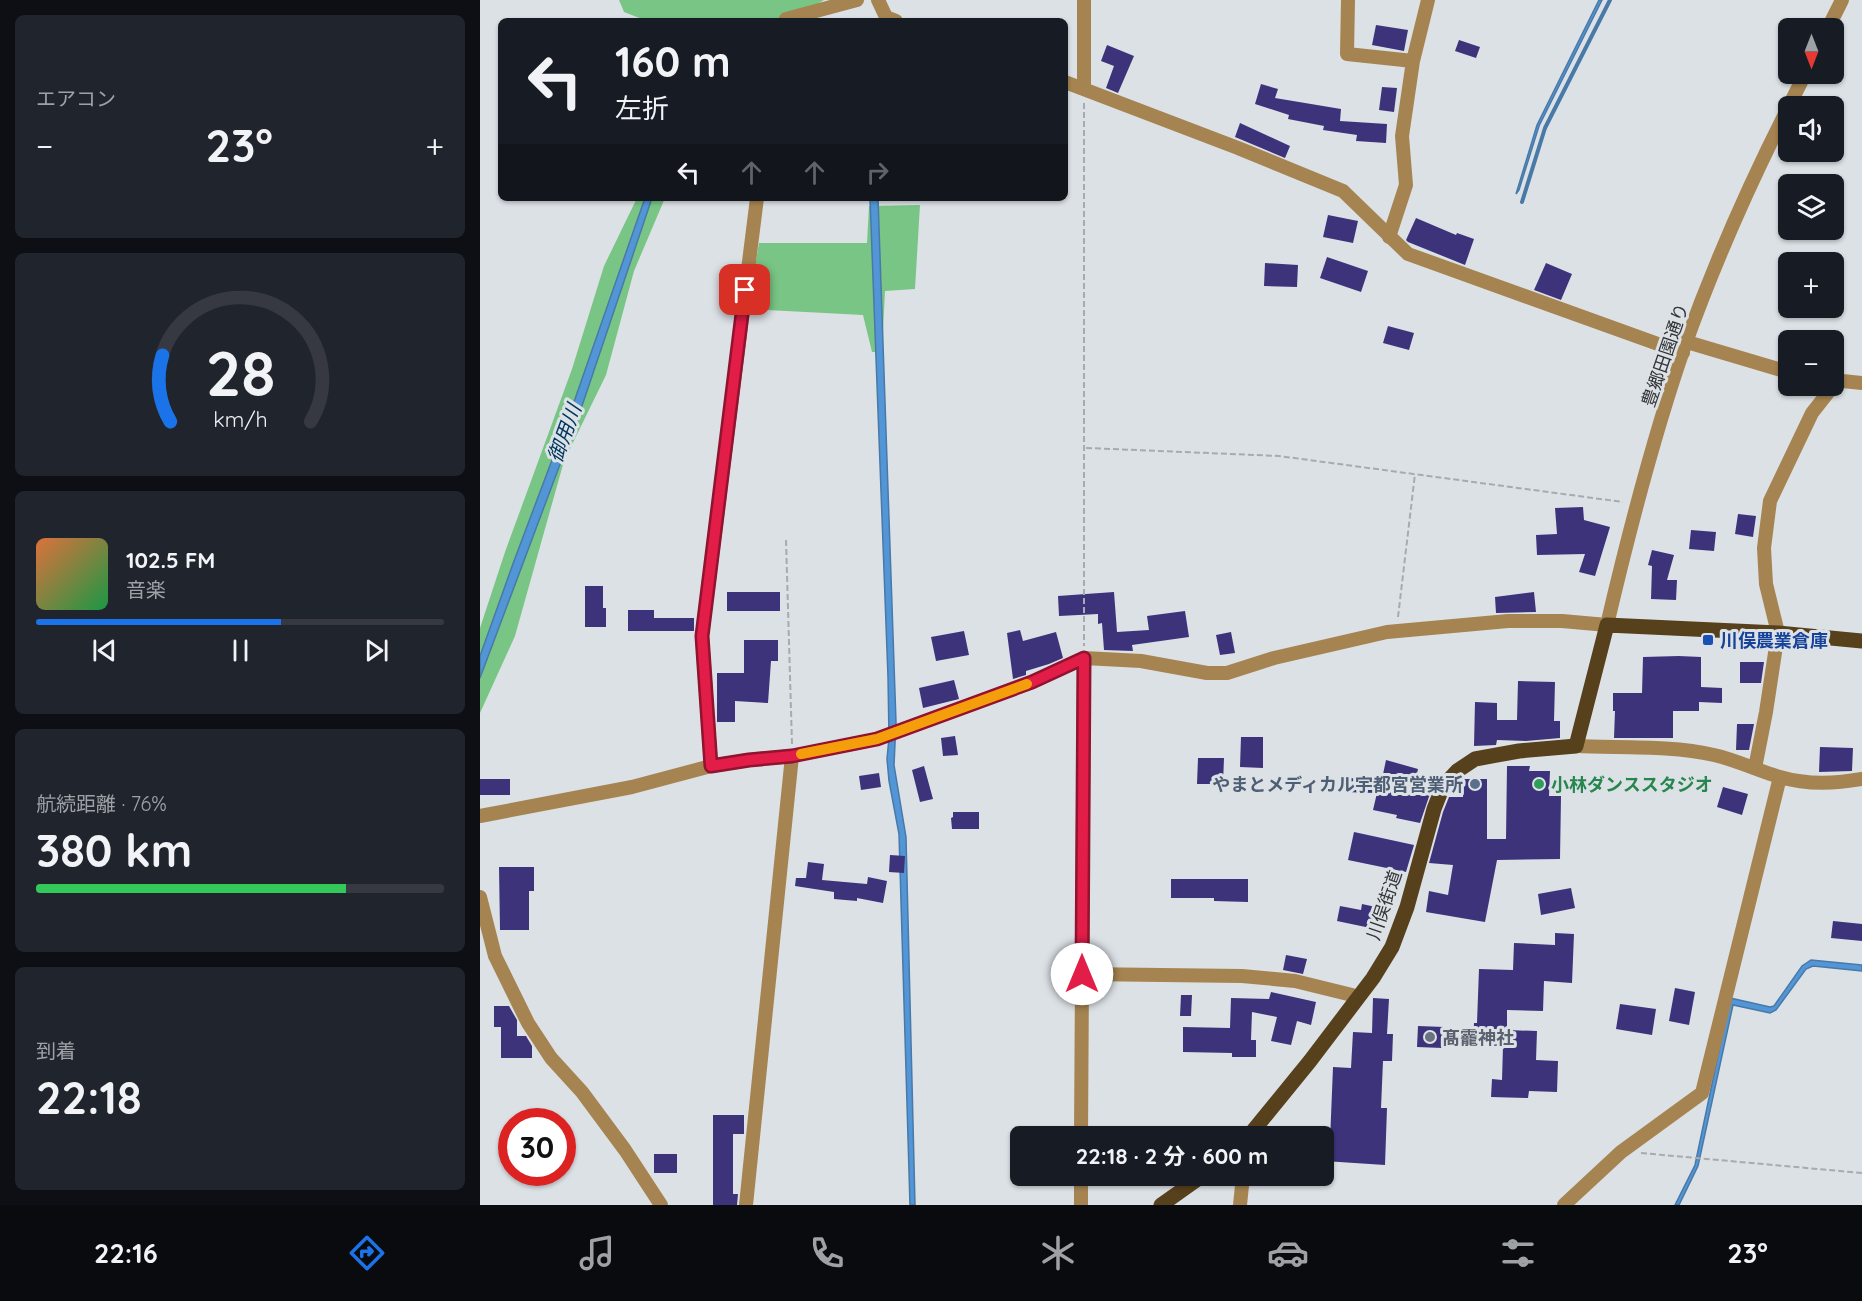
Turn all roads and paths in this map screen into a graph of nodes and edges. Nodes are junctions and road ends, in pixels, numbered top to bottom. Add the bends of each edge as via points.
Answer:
1 (857, 0) edge
2 (878, 0) edge
3 (1084, 0) edge
4 (1348, 0) edge
5 (1428, 0) edge
6 (1842, 0) edge
7 (790, 18) edge
8 (888, 18) edge
9 (1833, 18) edge
10 (1413, 61) junction
11 (1068, 83) edge
12 (1084, 89) junction
13 (1778, 129) edge
14 (757, 201) edge
15 (1389, 237) junction
16 (1685, 348) junction
17 (1778, 370) edge
18 (1844, 381) edge
19 (1862, 382) edge
20 (1824, 396) edge
21 (1084, 448) junction
22 (1415, 474) junction
23 (1637, 503) junction
24 (786, 540) dead end
25 (1607, 625) junction
26 (1396, 631) junction
27 (1778, 633) junction
28 (1862, 641) edge
29 (1084, 658) junction
30 (1576, 746) junction
31 (792, 756) junction
32 (711, 766) junction
33 (1755, 768) junction
34 (1780, 777) junction
35 (1862, 779) edge
36 (480, 816) edge
37 (480, 897) edge
38 (1082, 974) junction
39 (1357, 999) junction
40 (1082, 1126) edge
41 (1257, 1126) edge
42 (1621, 1152) junction
43 (1862, 1173) edge
44 (1081, 1186) edge
45 (1189, 1186) edge
46 (1242, 1186) edge
47 (661, 1205) edge
48 (746, 1205) edge
49 (1081, 1205) edge
50 (1161, 1205) edge
51 (1240, 1205) edge
52 (1564, 1205) edge

1 - 7 street
2 - 8 street
3 - 12 street
4 - 10 street via 1347,54
5 - 10 street
6 - 9 street
10 - 15 street via 1402,136 1406,185
11 - 12 street
12 - 15 street via 1343,191
12 - 21 path
13 - 16 street, 豊郷田園通り via 1725,243
14 - 32 street via 702,636
15 - 16 street via 1407,255
16 - 17 street
16 - 23 street, 豊郷田園通り
18 - 19 street
20 - 27 street via 1770,501 1764,548 1766,584
21 - 22 path via 1279,456
21 - 29 path
22 - 23 path
22 - 26 path
23 - 25 street, 豊郷田園通り
24 - 31 path
25 - 26 street via 1508,621
25 - 27 main road
25 - 30 main road
26 - 29 street via 1274,658 1227,674 1141,661
27 - 28 main road
27 - 33 street
29 - 31 street via 1032,682 877,739
29 - 38 street
30 - 33 street, 川俣街道 via 1682,750
30 - 39 main road, 川俣街道 via 1475,759 1456,771 1443,786 1401,928
31 - 32 street
31 - 48 street
32 - 36 street via 632,787
33 - 34 street, 川俣街道
34 - 35 street, 川俣街道 via 1810,783
34 - 42 street via 1702,1093
37 - 47 street via 495,956 528,1023 625,1150
38 - 39 street via 1242,976 1295,981
38 - 40 street
39 - 41 main road, 川俣街道
42 - 43 path
42 - 52 street
44 - 49 street
45 - 50 main road
46 - 51 street

